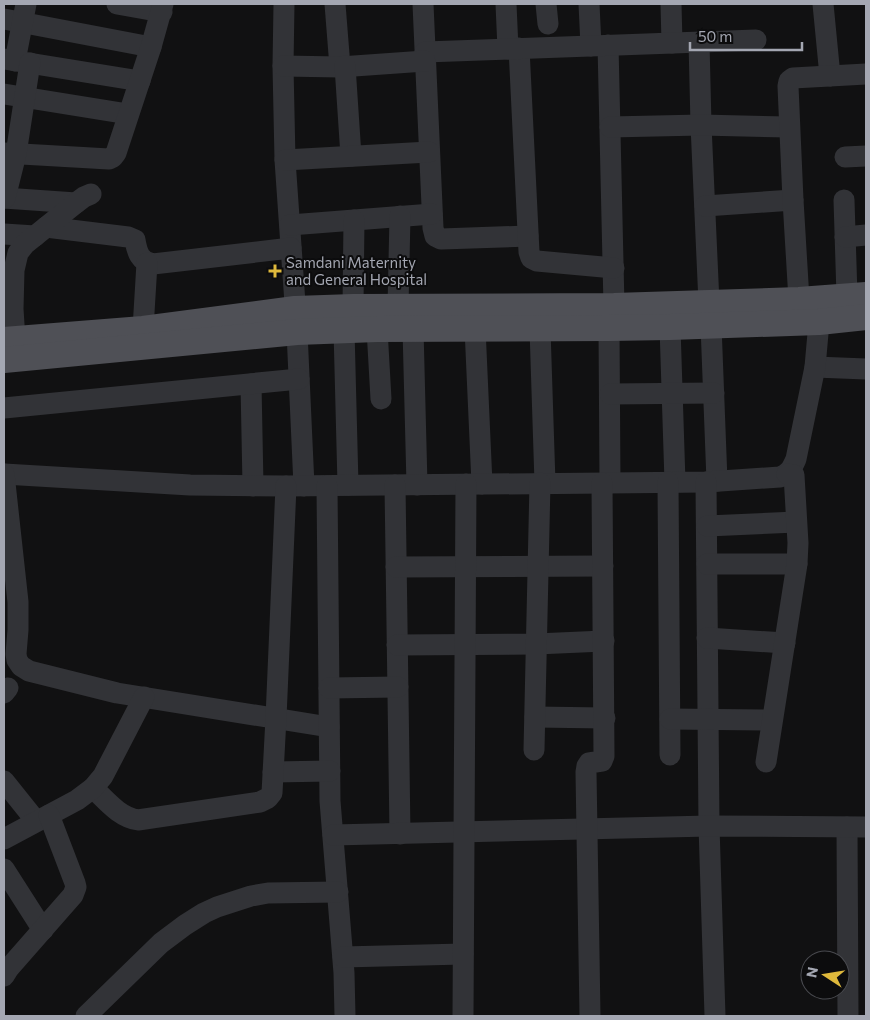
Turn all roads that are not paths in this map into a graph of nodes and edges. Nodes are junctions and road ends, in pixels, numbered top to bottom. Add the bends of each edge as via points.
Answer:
1 (117, 4) edge
2 (284, 4) edge
3 (335, 4) edge
4 (423, 4) edge
5 (506, 4) edge
6 (589, 4) edge
7 (671, 4) edge
8 (822, 4) edge
9 (163, 8) edge
10 (17, 15) edge
11 (756, 40) dead end
12 (699, 42) junction
13 (672, 43) junction
14 (600, 46) junction
15 (151, 47) junction
16 (514, 49) junction
17 (425, 56) junction
18 (16, 61) edge
19 (282, 66) junction
20 (342, 66) junction
21 (866, 74) edge
22 (830, 76) junction
23 (140, 80) junction
24 (4, 94) edge
25 (24, 97) junction
26 (128, 114) junction
27 (701, 125) junction
28 (610, 126) junction
29 (789, 127) junction
30 (429, 152) junction
31 (10, 153) edge
32 (351, 156) junction
33 (866, 156) edge
34 (845, 157) dead end
35 (285, 160) junction
36 (4, 198) edge
37 (793, 200) junction
38 (844, 200) dead end
39 (705, 206) junction
40 (432, 214) junction
41 (400, 216) junction
42 (354, 220) junction
43 (290, 225) junction
44 (40, 232) junction
45 (4, 234) edge
46 (866, 235) edge
47 (528, 236) junction
48 (845, 236) junction
49 (292, 248) junction
50 (147, 263) junction
51 (614, 268) junction
52 (9, 270) edge
53 (857, 296) edge
54 (799, 300) junction
55 (398, 306) junction
56 (8, 309) edge
57 (710, 314) junction
58 (611, 317) junction
59 (866, 317) edge
60 (349, 318) junction
61 (296, 320) junction
62 (819, 322) junction
63 (670, 327) junction
64 (475, 328) junction
65 (143, 329) junction
66 (376, 329) junction
67 (413, 329) junction
68 (540, 329) junction
69 (7, 346) edge
70 (815, 367) junction
71 (866, 369) edge
72 (299, 379) junction
73 (251, 384) junction
74 (672, 393) junction
75 (714, 393) junction
76 (610, 394) junction
77 (381, 399) dead end
78 (4, 408) edge
79 (4, 474) edge
80 (787, 474) junction
81 (671, 482) junction
82 (711, 482) junction
83 (542, 483) junction
84 (606, 483) junction
85 (474, 484) junction
86 (348, 485) junction
87 (395, 485) junction
88 (417, 485) junction
89 (253, 486) junction
90 (295, 486) junction
91 (327, 486) junction
92 (796, 522) junction
93 (707, 526) junction
94 (707, 564) junction
95 (797, 564) junction
96 (538, 566) junction
97 (603, 566) junction
98 (465, 567) junction
99 (396, 568) junction
100 (707, 638) junction
101 (604, 641) junction
102 (784, 643) junction
103 (465, 644) junction
104 (536, 644) junction
105 (397, 645) junction
106 (398, 687) junction
107 (329, 688) junction
108 (144, 697) junction
109 (276, 718) junction
110 (535, 718) junction
111 (604, 718) junction
112 (670, 719) junction
113 (708, 719) junction
114 (772, 720) junction
115 (330, 727) junction
116 (534, 750) dead end
117 (670, 756) dead end
118 (766, 762) dead end
119 (330, 771) junction
120 (273, 772) junction
121 (4, 781) edge
122 (93, 788) junction
123 (43, 818) junction
124 (709, 826) junction
125 (857, 827) edge
126 (587, 830) junction
127 (464, 832) junction
128 (400, 834) junction
129 (333, 835) junction
130 (4, 839) edge
131 (4, 868) edge
132 (338, 892) junction
133 (43, 930) junction
134 (463, 954) junction
135 (343, 958) junction
136 (6, 969) edge
137 (86, 1016) edge
138 (345, 1016) edge
139 (463, 1016) edge
140 (590, 1016) edge
141 (715, 1016) edge
142 (848, 1016) edge

1 - 9 street
2 - 19 street
3 - 20 street
4 - 17 street
5 - 16 street
6 - 14 street
7 - 13 street
8 - 22 street
9 - 15 street
10 - 15 street
10 - 18 street
11 - 12 street
12 - 13 street
12 - 27 street
13 - 14 street
14 - 16 street
14 - 28 street
15 - 23 street
16 - 17 street
16 - 47 street
17 - 20 street
17 - 30 street
18 - 23 street
18 - 25 street
19 - 20 street
19 - 35 street
20 - 32 street
21 - 22 street
22 - 29 street via 789,81
23 - 26 street
24 - 25 street
25 - 26 street
25 - 31 street
26 - 31 street via 116,153 109,159
27 - 28 street
27 - 29 street
27 - 39 street
28 - 51 street
29 - 37 street
30 - 32 street
30 - 40 street
31 - 36 street
32 - 35 street
33 - 34 street
35 - 43 street
36 - 44 street via 83,199
37 - 39 street
37 - 54 street
38 - 48 street
39 - 57 street
40 - 41 street
40 - 47 street via 435,236 442,240
41 - 42 street
41 - 55 street
42 - 43 street
42 - 60 street
43 - 49 street
44 - 45 street
44 - 50 street via 128,237 135,240 141,259
44 - 52 street via 25,244
46 - 48 street
47 - 51 street via 531,258 537,261
48 - 53 street
49 - 50 street
49 - 61 street
50 - 65 street
51 - 58 street
52 - 56 street
53 - 54 main road
54 - 57 main road
55 - 58 main road
55 - 60 main road
56 - 69 street
57 - 58 main road
57 - 62 main road
57 - 63 main road
57 - 75 street
58 - 63 main road
58 - 68 main road
58 - 76 street
59 - 62 main road
60 - 61 main road
60 - 66 main road
60 - 86 street
61 - 65 main road
61 - 69 main road
61 - 72 street
62 - 70 street
63 - 74 street
64 - 67 main road
64 - 68 main road
64 - 85 street
65 - 69 main road
66 - 67 main road
66 - 77 street
67 - 88 street
68 - 83 street
70 - 71 street
70 - 80 street via 796,459
72 - 73 street
72 - 90 street
73 - 78 street
73 - 89 street
74 - 75 street
74 - 76 street
74 - 81 street
75 - 82 street
76 - 84 street
79 - 89 street
79 - 108 street via 18,602 17,660 29,671
80 - 82 street
80 - 92 street via 794,475
81 - 82 street
81 - 84 street
81 - 112 street
82 - 93 street
83 - 84 street
83 - 85 street
83 - 96 street
84 - 97 street
85 - 88 street
85 - 98 street
86 - 87 street
86 - 91 street
87 - 88 street
87 - 99 street
89 - 90 street
90 - 91 street
90 - 109 street
91 - 107 street
92 - 93 street
92 - 95 street
93 - 94 street
94 - 95 street
94 - 100 street
95 - 102 street
96 - 97 street
96 - 98 street
96 - 104 street
97 - 101 street
98 - 99 street
98 - 103 street
99 - 105 street
100 - 102 street
100 - 113 street
101 - 104 street
101 - 111 street
102 - 114 street
103 - 104 street
103 - 105 street
103 - 127 street
104 - 110 street
105 - 106 street
106 - 107 street
106 - 128 street
107 - 115 street
108 - 109 street
108 - 122 street via 103,776
109 - 115 street
109 - 120 street
110 - 111 street
110 - 116 street
111 - 126 street via 604,759 589,764 586,772
112 - 113 street
112 - 117 street
113 - 114 street
113 - 124 street
114 - 118 street
115 - 119 street
119 - 120 street
119 - 129 street
120 - 122 street via 272,793 260,802 138,820 122,815
121 - 123 street
122 - 123 street
123 - 130 street
123 - 133 street via 76,887 74,895
124 - 125 street
124 - 126 street
124 - 141 street
125 - 142 street
126 - 127 street
126 - 140 street
127 - 128 street
127 - 134 street
128 - 129 street
129 - 132 street
131 - 133 street
132 - 135 street
132 - 137 street via 268,893 204,913 161,943
133 - 136 street
134 - 135 street
134 - 139 street
135 - 138 street

